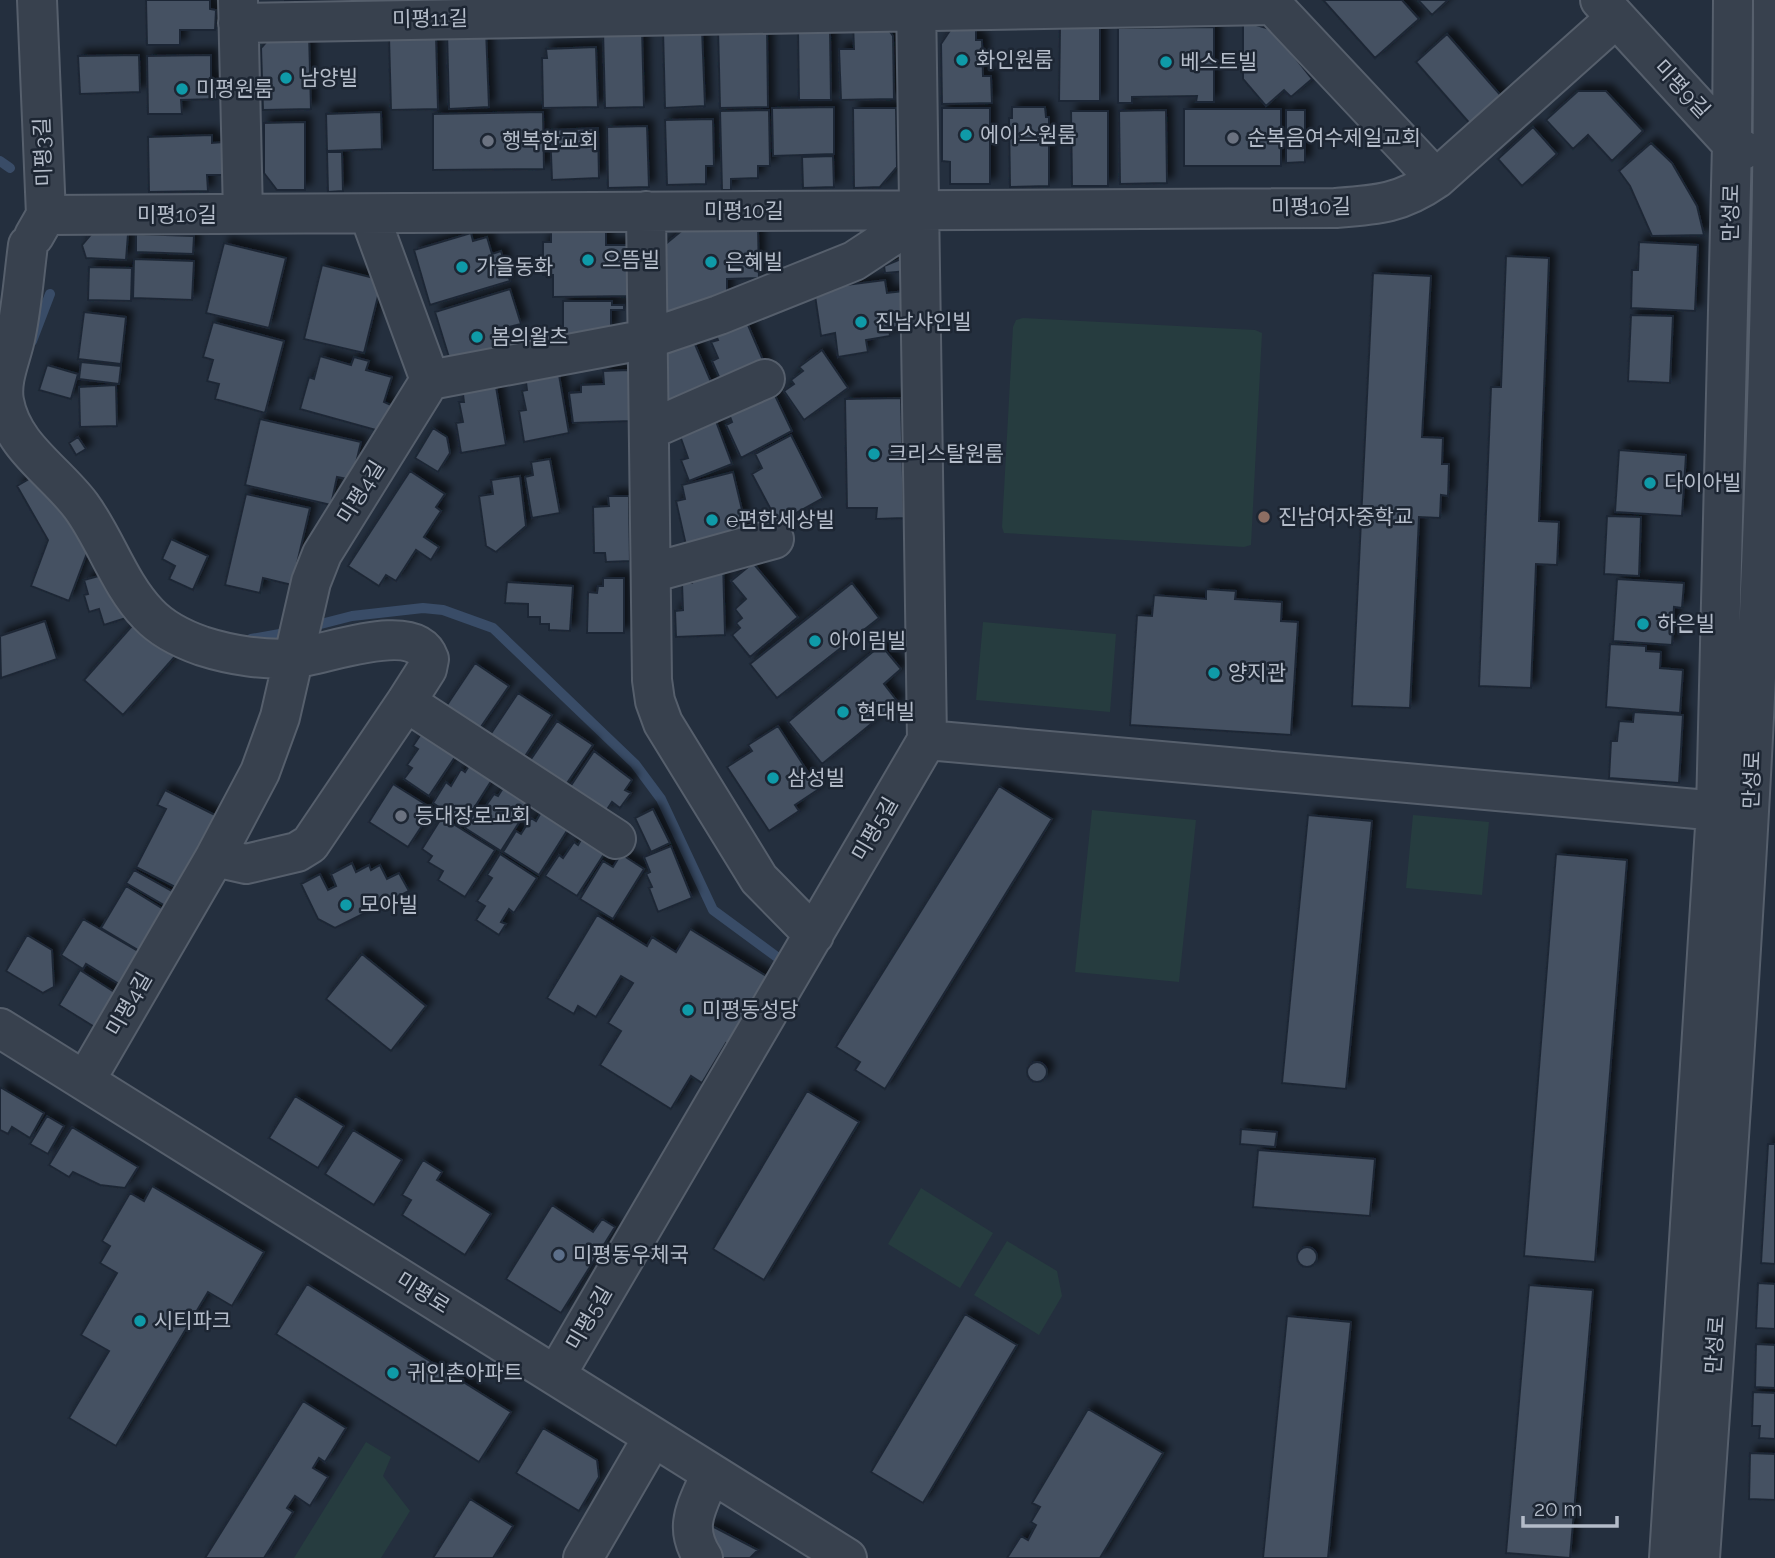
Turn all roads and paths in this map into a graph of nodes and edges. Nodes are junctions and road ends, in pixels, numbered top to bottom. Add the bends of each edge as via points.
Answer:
1 (37, 0) edge
2 (1732, 0) edge
3 (1773, 0) edge
4 (1270, 3) edge
5 (916, 5) edge
6 (1608, 9) edge
7 (238, 11) edge
8 (1732, 144) junction
9 (1774, 166) edge
10 (1436, 179) junction
11 (917, 210) junction
12 (646, 211) junction
13 (243, 214) junction
14 (369, 214) junction
15 (37, 230) junction
16 (0, 291) edge
17 (648, 339) junction
18 (765, 379) dead end
19 (430, 380) junction
20 (649, 430) junction
21 (10, 444) edge
22 (774, 539) dead end
23 (651, 573) junction
24 (298, 639) junction
25 (406, 702) junction
26 (927, 740) junction
27 (1733, 812) junction
28 (616, 839) dead end
29 (215, 857) junction
30 (814, 935) junction
31 (0, 1028) edge
32 (85, 1081) junction
33 (556, 1376) junction
34 (653, 1437) junction
35 (711, 1473) junction
36 (583, 1558) edge
37 (703, 1558) edge
38 (847, 1558) edge
39 (1669, 1558) edge
40 (1700, 1558) edge

1 - 15 street, 미평3길
2 - 8 street, 만성로
3 - 9 street, 만성로
4 - 5 street
4 - 10 street
5 - 7 street, 미평11길
5 - 11 street
6 - 8 street, 미평9길
6 - 10 street, 미평10길
7 - 13 street, 미평11길
8 - 9 street, 미평9길
8 - 27 street, 만성로
9 - 27 street, 만성로
10 - 11 street, 미평10길 via 1398,201 1335,208
11 - 12 street, 미평10길
11 - 17 street via 889,238 854,261
11 - 26 street
12 - 14 street, 미평10길
12 - 17 street
13 - 14 street, 미평10길
13 - 15 street, 미평10길
14 - 19 street
15 - 16 street
15 - 21 street, 미평3길 via 3,392
17 - 19 street
17 - 20 street
18 - 20 street
19 - 24 street, 미평4길 via 322,554
20 - 23 street
21 - 24 street, 미평3길 via 80,504 132,594 157,623 184,639 224,652
22 - 23 street
23 - 30 street via 652,680 658,713 759,879
24 - 25 street, 미평3길 via 413,643 427,653 429,662
24 - 29 street, 미평4길 via 271,746
25 - 28 street
25 - 29 street via 308,846 242,864
26 - 27 street
26 - 30 street, 미평5길
27 - 39 street, 만성로
27 - 40 street, 만성로
29 - 32 street, 미평4길
30 - 33 street, 미평5길
31 - 32 street, 미평로
32 - 33 street, 미평로
33 - 34 street, 미평로
34 - 35 street, 미평로
34 - 36 street
35 - 37 street via 692,1518 691,1532
35 - 38 street, 미평로

